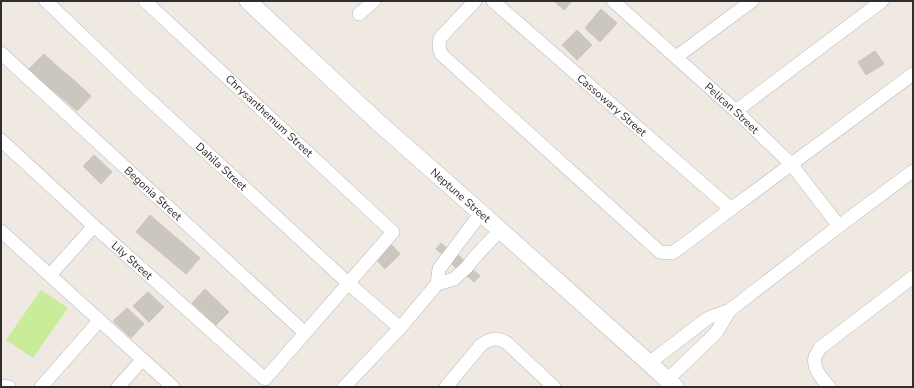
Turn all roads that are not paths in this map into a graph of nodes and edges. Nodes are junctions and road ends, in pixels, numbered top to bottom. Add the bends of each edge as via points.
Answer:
1 (46, 1) edge
2 (145, 1) edge
3 (248, 1) edge
4 (475, 1) edge
5 (493, 1) edge
6 (752, 1) edge
7 (882, 1) edge
8 (373, 2) edge
9 (617, 2) edge
10 (359, 14) dead end
11 (1, 53) edge
12 (676, 57) junction
13 (913, 74) edge
14 (736, 111) junction
15 (1, 140) edge
16 (791, 164) junction
17 (913, 171) edge
18 (731, 209) junction
19 (481, 213) junction
20 (94, 226) junction
21 (839, 226) junction
22 (500, 230) junction
23 (1, 231) edge
24 (461, 240) junction
25 (477, 254) junction
26 (50, 275) junction
27 (913, 277) edge
28 (348, 283) junction
29 (437, 284) junction
30 (730, 310) junction
31 (99, 321) junction
32 (400, 328) junction
33 (305, 333) junction
34 (142, 360) junction
35 (649, 363) junction
36 (671, 384) edge
37 (1, 386) edge
38 (9, 387) edge
39 (41, 387) edge
40 (118, 387) edge
41 (173, 387) edge
42 (344, 387) edge
43 (446, 387) edge
44 (554, 387) edge
45 (829, 387) edge

1 - 28 street, Dahila Street
2 - 28 street, Chrysanthemum Street via 393,232
3 - 19 street, Neptune Street via 380,124
4 - 18 street via 440,38 441,54 660,252 672,253
5 - 18 street, Cassowary Street
6 - 12 street
7 - 14 street
8 - 10 street
9 - 12 street, Pelican Street
11 - 33 street, Begonia Street
12 - 14 street, Pelican Street
13 - 16 street
14 - 16 street, Pelican Street
15 - 20 street, Lily Street
16 - 18 street
16 - 21 street, Pelican Street
17 - 21 street
19 - 22 street, Neptune Street
19 - 24 street
20 - 26 street
20 - 33 street, Lily Street via 264,379
21 - 30 street
22 - 25 street
22 - 35 street, Neptune Street
23 - 26 street
24 - 25 street
24 - 29 street via 438,269
25 - 29 street via 454,279
26 - 31 street
27 - 45 street via 820,348 815,358 815,367
28 - 32 street, Dahila Street
28 - 33 street
29 - 32 street
30 - 35 street via 708,318
30 - 36 street via 716,333
31 - 34 street
31 - 39 street
32 - 42 street
34 - 40 street
34 - 41 street
35 - 36 street, Neptune Street
37 - 38 street
43 - 44 street via 481,345 495,338 507,343

